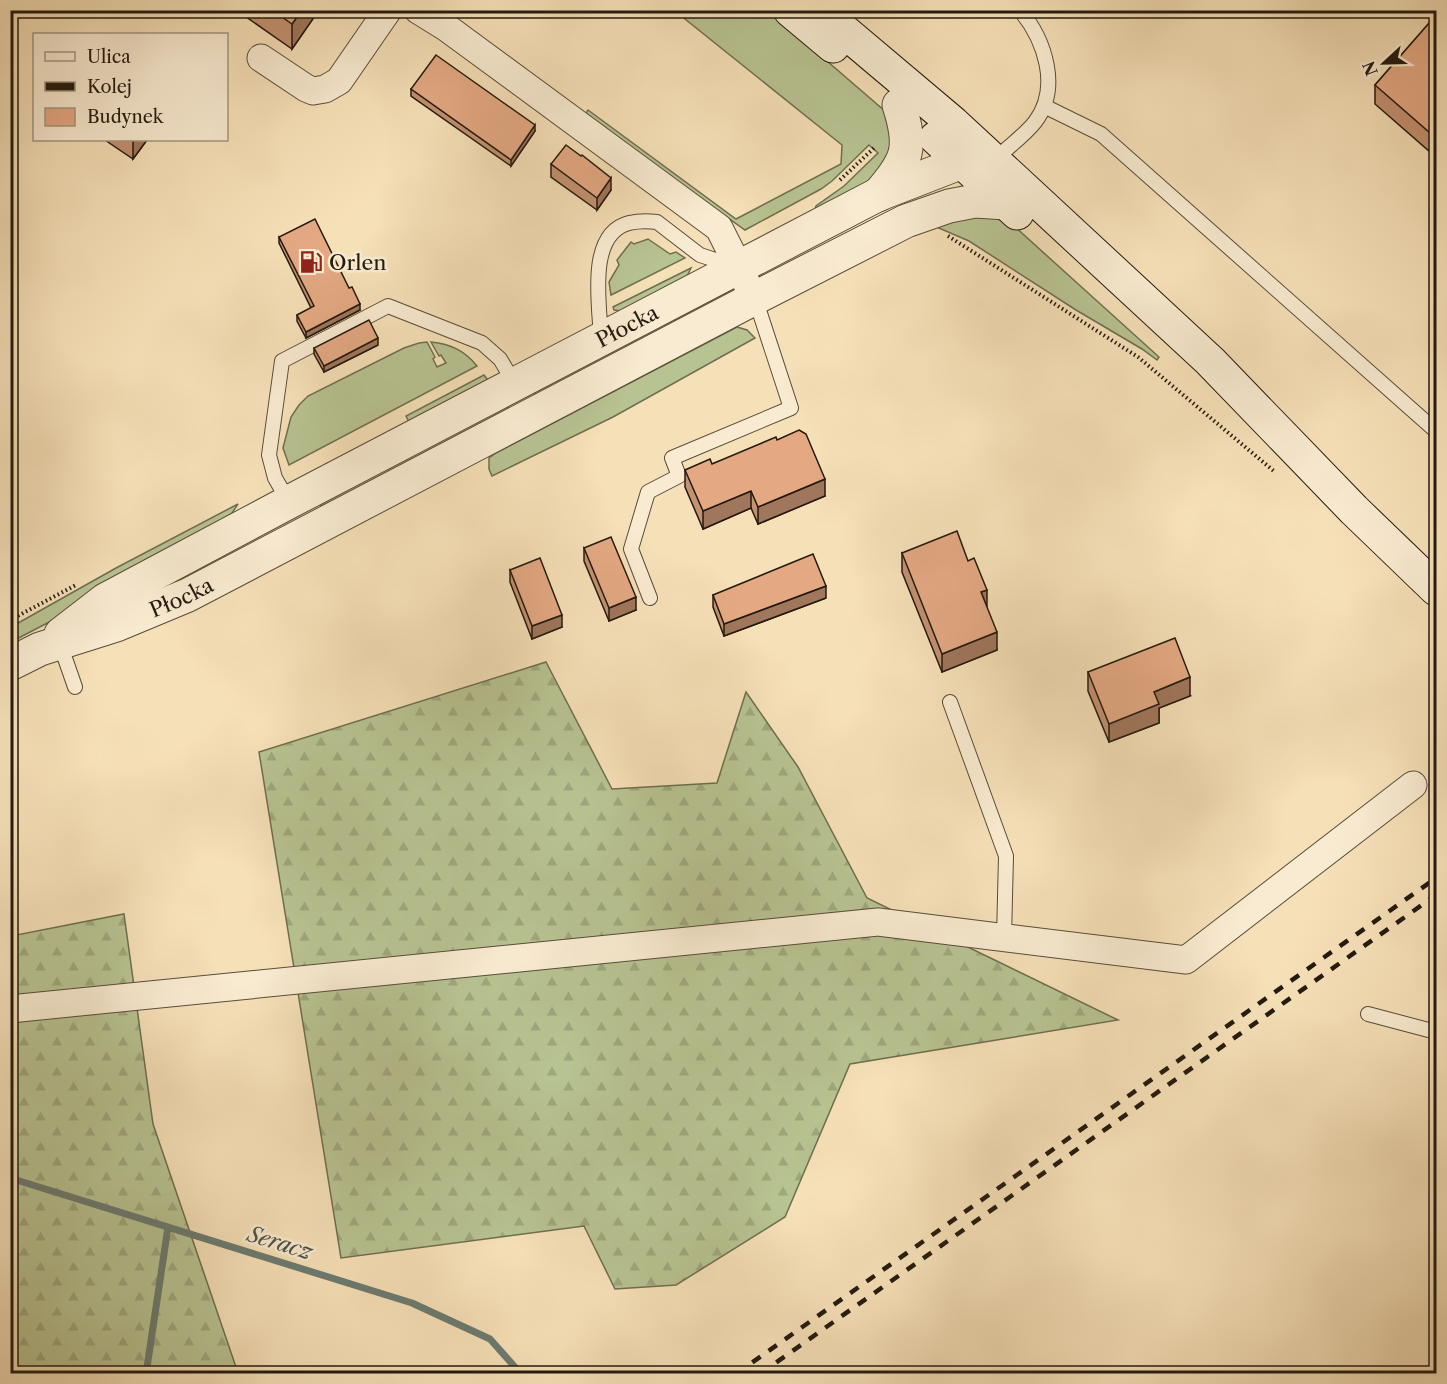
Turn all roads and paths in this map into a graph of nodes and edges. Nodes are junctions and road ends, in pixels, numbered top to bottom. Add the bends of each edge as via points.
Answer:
1 (388, 10) edge
2 (418, 10) edge
3 (790, 10) edge
4 (819, 10) edge
5 (1020, 10) edge
6 (261, 58) dead end
7 (899, 105) junction
8 (1044, 106) junction
9 (874, 148) dead end
10 (977, 165) junction
11 (836, 184) dead end
12 (877, 195) junction
13 (1007, 203) junction
14 (906, 221) junction
15 (945, 234) dead end
16 (739, 267) junction
17 (755, 298) junction
18 (602, 339) junction
19 (515, 384) junction
20 (532, 416) junction
21 (1437, 431) edge
22 (1282, 478) dead end
23 (289, 502) junction
24 (1354, 510) junction
25 (316, 529) junction
26 (1437, 589) edge
27 (650, 598) dead end
28 (53, 643) junction
29 (10, 664) edge
30 (75, 687) dead end
31 (950, 702) dead end
32 (1413, 784) dead end
33 (1004, 938) junction
34 (10, 1009) edge
35 (1368, 1014) dead end
36 (1437, 1032) edge

1 - 6 street via 339,81 325,89 306,88
2 - 16 street via 719,228
3 - 7 street
4 - 10 street via 870,51
5 - 8 lane via 1041,44 1047,65
7 - 10 street
7 - 12 street, Płocka via 907,129 907,152 896,175
8 - 10 lane via 1034,123
8 - 21 lane via 1101,134
9 - 11 path
10 - 12 street, Płocka
10 - 13 street
10 - 14 street, Płocka
10 - 24 street via 1210,361
12 - 16 street, Płocka
13 - 14 street, Płocka via 975,201
13 - 24 street via 1185,366
14 - 17 street, Płocka
15 - 22 path via 1138,357
16 - 17 street
16 - 18 street, Płocka
16 - 18 lane via 700,255 657,222 627,223 613,232 601,251 598,279
17 - 20 street, Płocka
17 - 27 lane via 791,408 672,458 679,476 648,492 631,549
18 - 19 street, Płocka
19 - 20 street
19 - 23 street, Płocka
19 - 23 lane via 500,359 482,343 388,306 282,360 269,455 275,478
20 - 25 street, Płocka
23 - 25 street
23 - 28 street, Płocka via 105,600
24 - 26 street
25 - 28 street, Płocka via 188,595 116,625
28 - 29 street, Płocka
28 - 30 lane
31 - 33 lane via 1006,856
32 - 33 street via 1186,960
33 - 34 street via 878,922
35 - 36 lane

